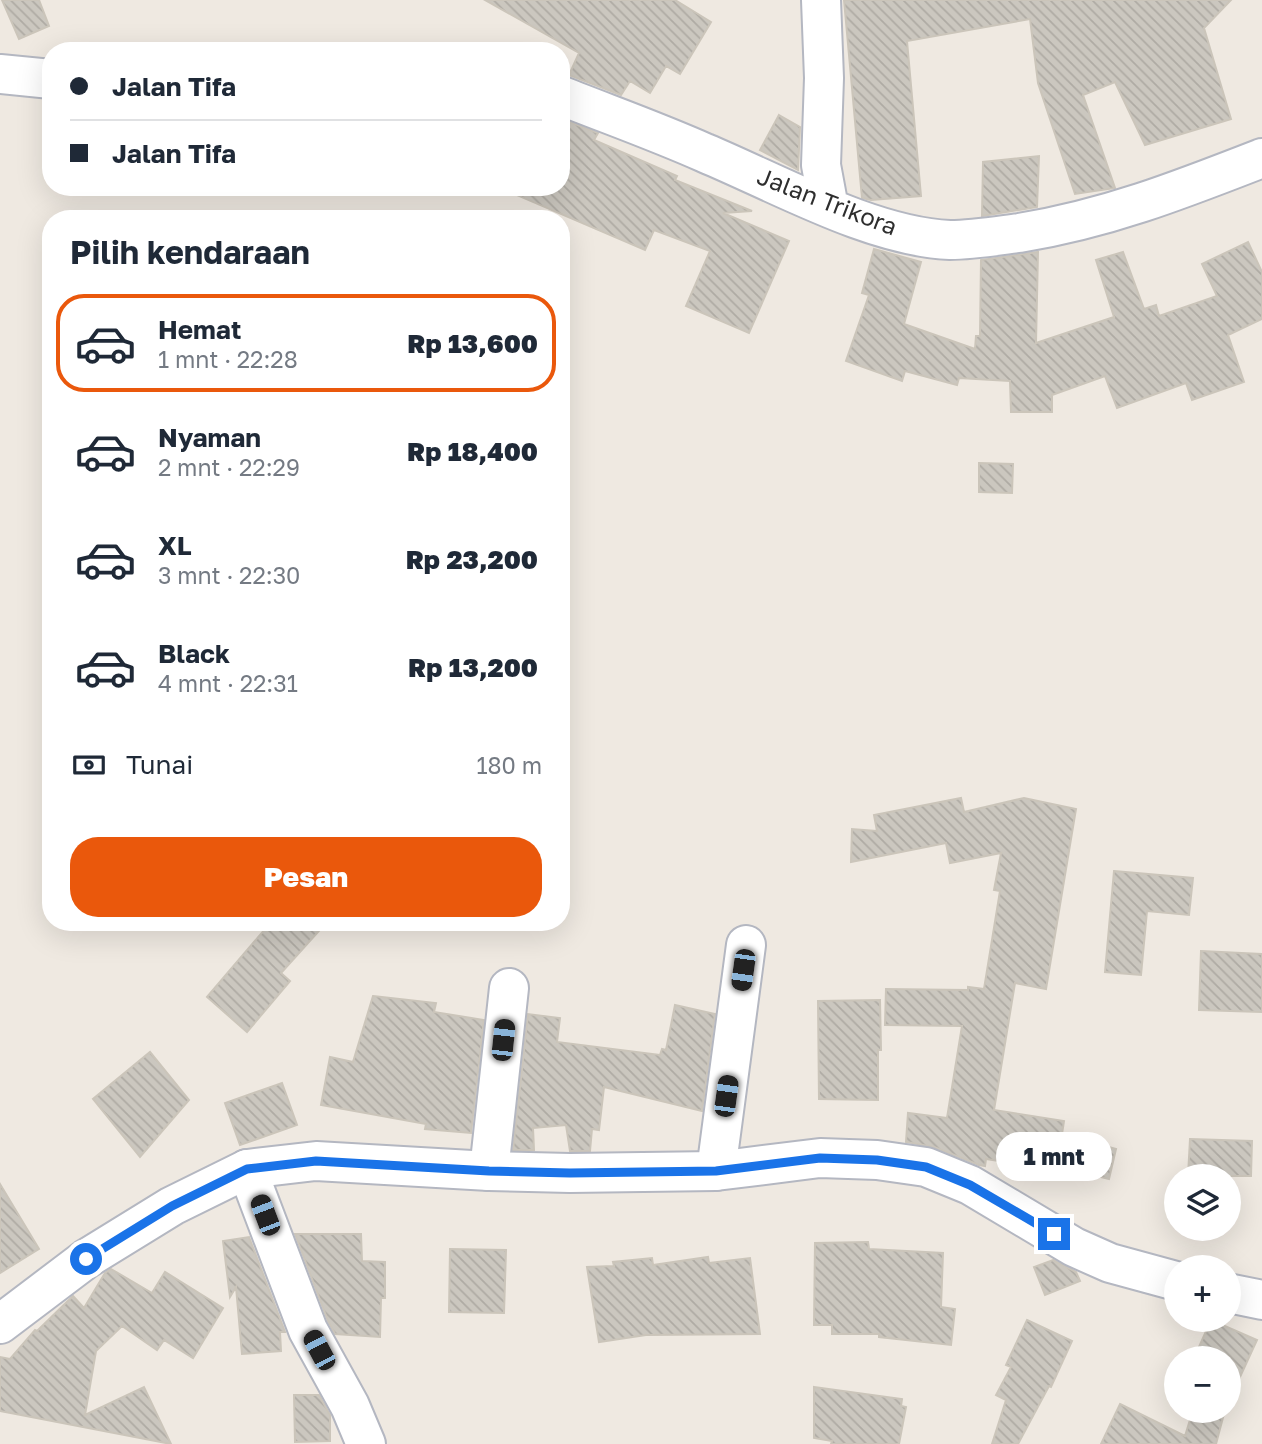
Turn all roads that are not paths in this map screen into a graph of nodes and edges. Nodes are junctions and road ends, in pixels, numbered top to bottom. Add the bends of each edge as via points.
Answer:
1 (821, 0) edge
2 (0, 74) edge
3 (42, 78) edge
4 (570, 99) edge
5 (1262, 158) edge
6 (829, 208) junction
7 (746, 945) dead end
8 (509, 988) dead end
9 (247, 1169) junction
10 (489, 1171) junction
11 (716, 1171) junction
12 (1164, 1278) edge
13 (1241, 1296) edge
14 (1262, 1300) edge
15 (0, 1324) edge
16 (366, 1444) edge

1 - 6 street via 821,165
2 - 3 street
4 - 6 street, Jalan Trikora
5 - 6 street, Jalan Trikora via 1146,203 1064,226 999,236 950,240 897,232
7 - 11 street
8 - 10 street
9 - 10 street via 316,1161
9 - 15 street via 132,1229
9 - 16 street via 308,1330
10 - 11 street
11 - 12 street via 820,1158 926,1167 970,1185 1074,1247 1110,1263
13 - 14 street

